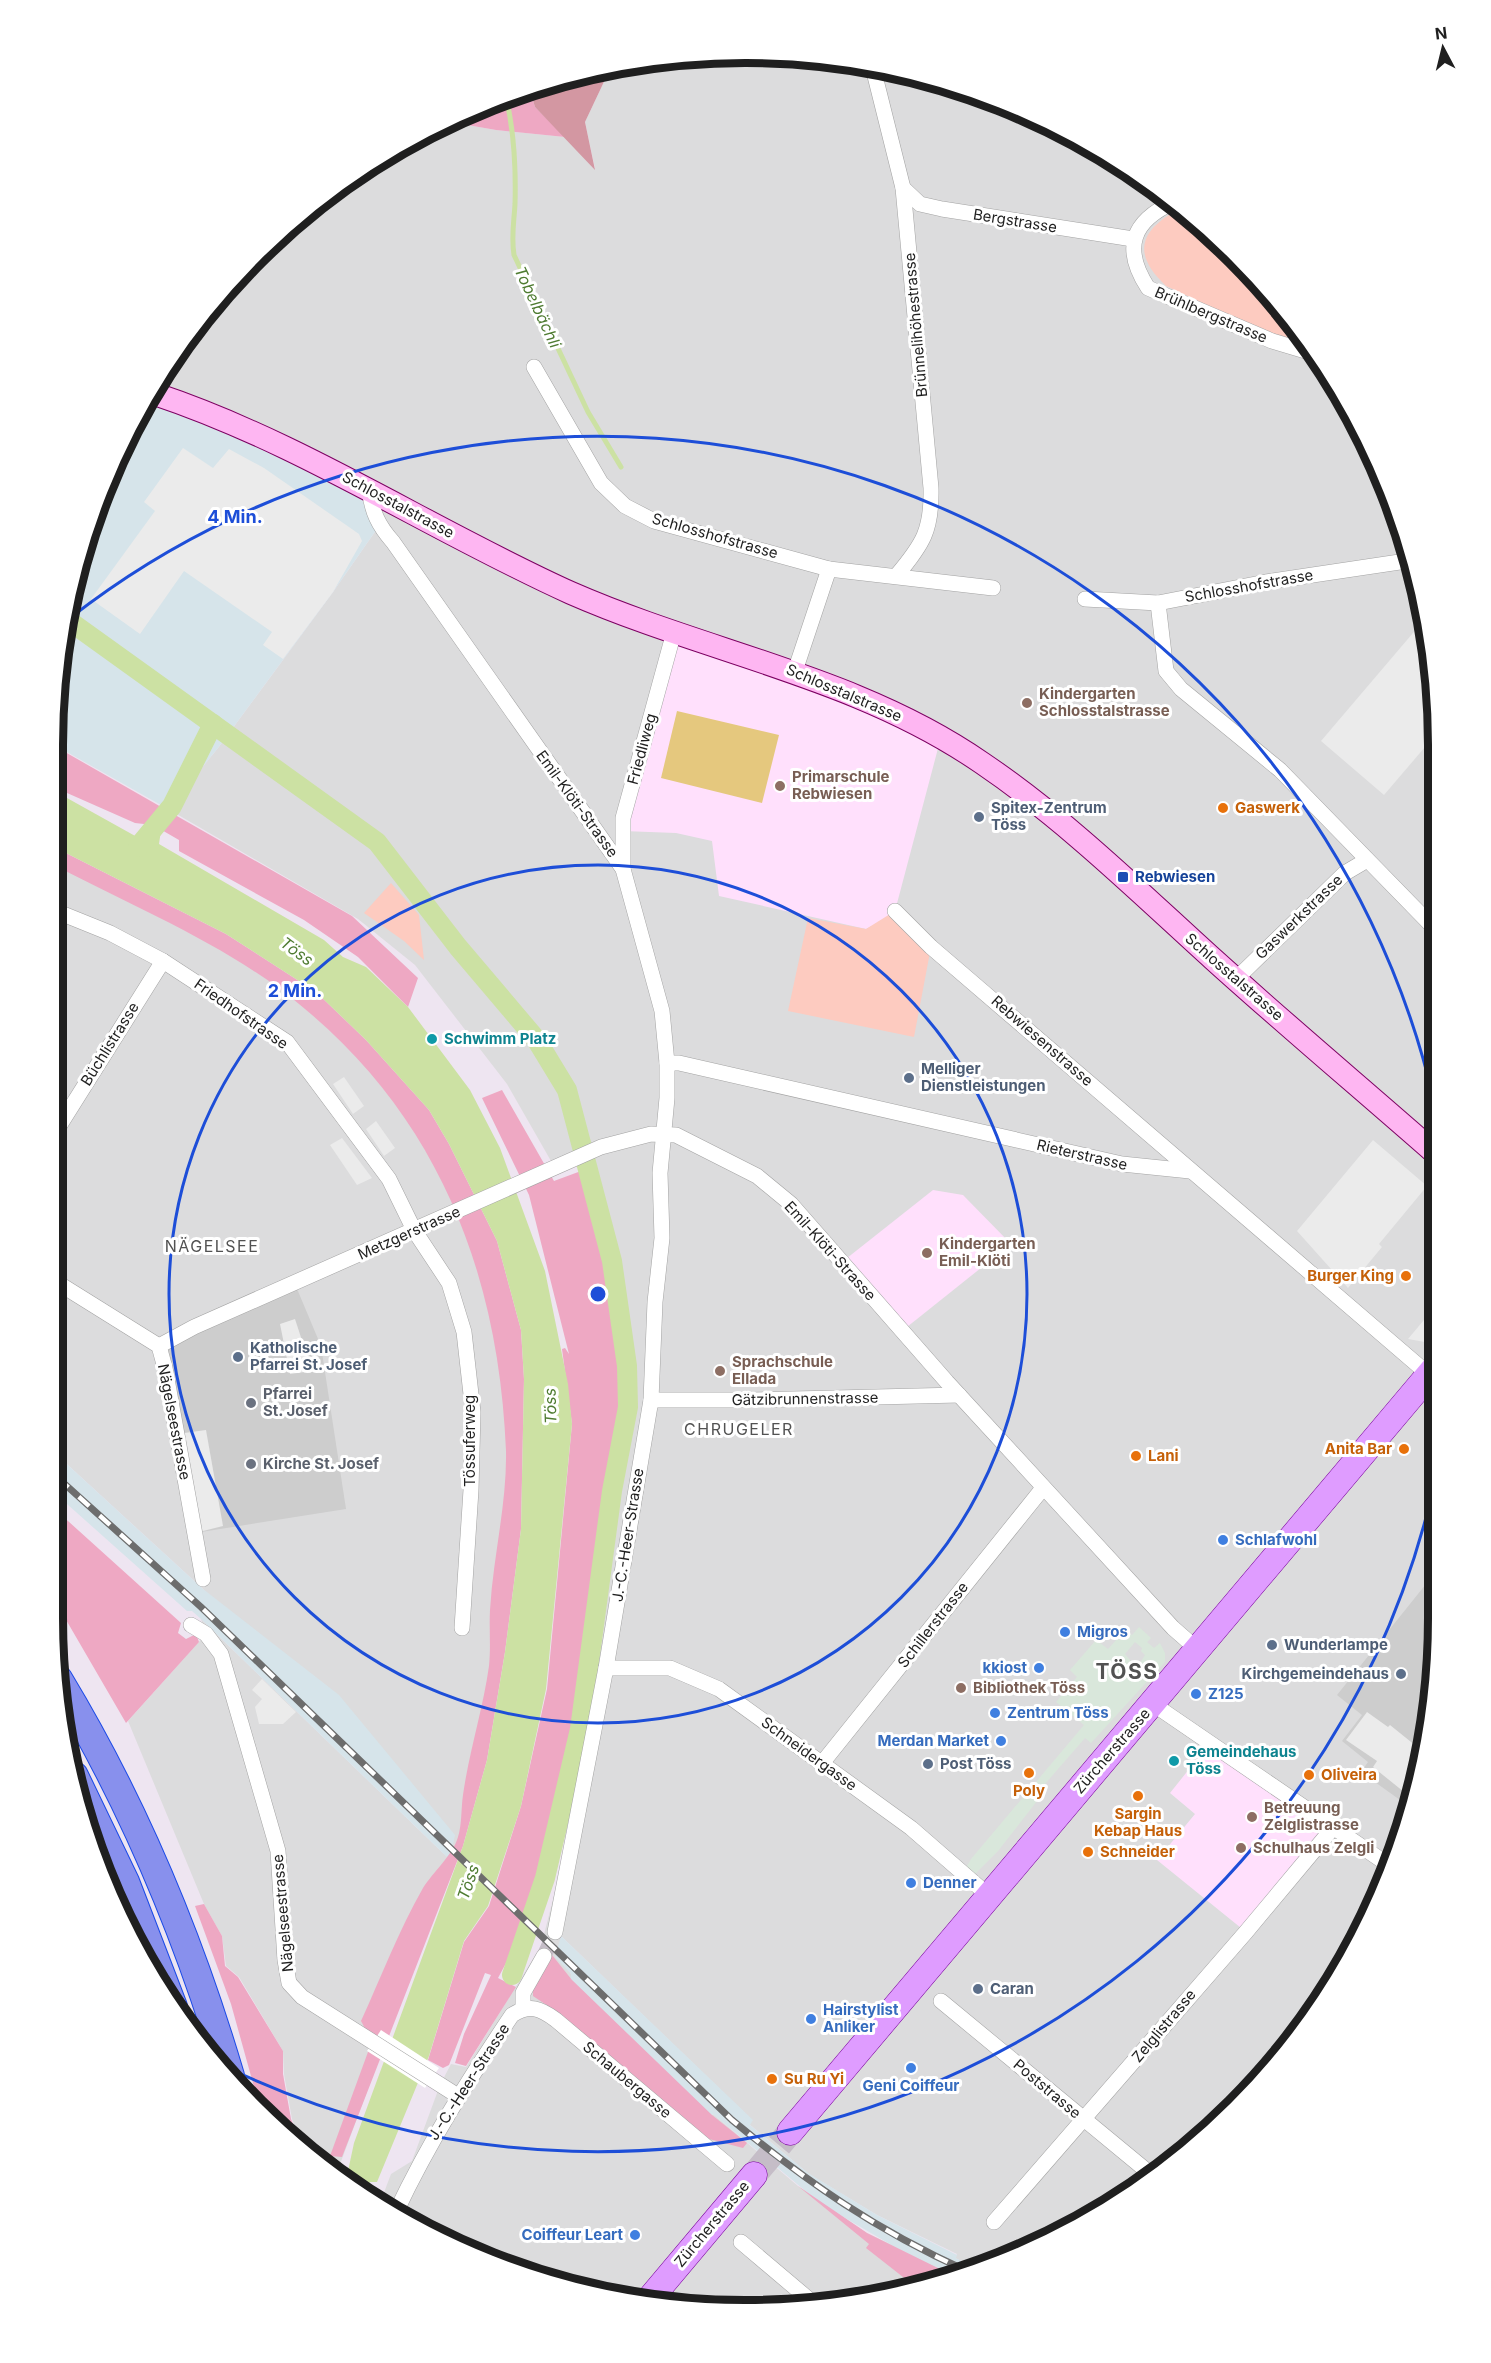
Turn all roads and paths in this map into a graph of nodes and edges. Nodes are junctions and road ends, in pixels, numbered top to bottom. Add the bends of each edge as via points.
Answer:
1 (875, 75) edge
2 (903, 188) junction
3 (1164, 206) edge
4 (1133, 239) junction
5 (1301, 349) edge
6 (534, 368) dead end
7 (159, 396) edge
8 (369, 489) junction
9 (1403, 562) edge
10 (829, 569) junction
11 (897, 575) junction
12 (993, 588) dead end
13 (1085, 599) dead end
14 (1158, 603) junction
15 (674, 632) junction
16 (795, 671) junction
17 (1367, 860) junction
18 (623, 869) junction
19 (895, 911) dead end
20 (63, 914) edge
21 (1428, 922) edge
22 (162, 961) junction
23 (1236, 979) junction
24 (667, 1063) junction
25 (63, 1120) edge
26 (664, 1134) junction
27 (1428, 1147) edge
28 (1190, 1171) junction
29 (414, 1230) junction
30 (63, 1287) edge
31 (159, 1346) junction
32 (1428, 1370) edge
33 (1428, 1380) edge
34 (959, 1395) junction
35 (651, 1400) junction
36 (1043, 1488) junction
37 (203, 1579) dead end
38 (191, 1625) dead end
39 (462, 1628) dead end
40 (1197, 1649) junction
41 (606, 1668) junction
42 (68, 1696) edge
43 (1153, 1704) junction
44 (823, 1762) junction
45 (92, 1813) edge
46 (1332, 1829) junction
47 (1383, 1861) edge
48 (979, 1887) junction
49 (555, 1932) tunnel mouth
50 (544, 1956) tunnel mouth
51 (155, 1961) edge
52 (941, 2001) dead end
53 (523, 2008) junction
54 (224, 2058) edge
55 (458, 2096) junction
56 (1082, 2119) junction
57 (790, 2132) tunnel mouth
58 (727, 2164) dead end
59 (1146, 2170) edge
60 (754, 2175) tunnel mouth
61 (399, 2206) edge
62 (994, 2222) dead end
63 (741, 2242) dead end
64 (654, 2294) edge
65 (806, 2297) edge

1 - 2 street, Brünnelihöhestrasse
2 - 4 street, Bergstrasse via 920,204 942,209
2 - 11 street, Brünnelihöhestrasse via 932,511 921,547
3 - 4 street via 1141,223
4 - 5 street, Brühlbergstrasse via 1139,274 1148,288 1272,341
6 - 10 street, Schlosshofstrasse via 600,483 625,506 654,521
7 - 8 main road, Schlosstalstrasse via 267,439
8 - 15 main road, Schlosstalstrasse via 507,563 624,615
8 - 18 street, Emil-Klöti-Strasse via 371,509 379,526
9 - 14 street, Schlosshofstrasse
10 - 11 street, Schlosshofstrasse
10 - 16 street
11 - 12 street, Schlosshofstrasse
13 - 14 street, Schlosshofstrasse
14 - 17 street via 1166,671 1181,689 1280,770
15 - 16 main road, Schlosstalstrasse
15 - 18 street, Friedliweg via 623,818
16 - 23 main road, Schlosstalstrasse via 873,702 979,760 1046,807
17 - 21 street
17 - 23 street, Gaswerkstrasse via 1345,873
18 - 24 street, Emil-Klöti-Strasse via 662,1011
19 - 28 street, Rebwiesenstrasse
20 - 22 street, Friedhofstrasse via 110,933
22 - 25 street, Büchlistrasse
22 - 29 street, Friedhofstrasse via 287,1042 388,1179
23 - 27 main road, Schlosstalstrasse
24 - 26 street, Emil-Klöti-Strasse
24 - 28 street, Rieterstrasse via 1122,1164
26 - 29 street, Metzgerstrasse via 602,1147
26 - 34 street, Emil-Klöti-Strasse via 687,1140 757,1176 791,1204
26 - 35 street, J.-C.-Heer-Strasse via 660,1173 662,1238
28 - 32 street
29 - 31 street, Metzgerstrasse
29 - 39 street, Tössuferweg via 449,1283 464,1332 472,1412
30 - 31 street, Nägelseestrasse
31 - 37 street, Nägelseestrasse
33 - 40 main road, Zürcherstrasse
34 - 35 street, Gätzibrunnenstrasse
34 - 36 street, Emil-Klöti-Strasse
35 - 41 street, J.-C.-Heer-Strasse
36 - 40 street, Emil-Klöti-Strasse
36 - 44 street, Schillerstrasse
38 - 55 street, Nägelseestrasse via 206,1634 221,1654 278,1851 289,1983 302,1997
40 - 43 main road, Zürcherstrasse
41 - 44 street, Schneidergasse via 670,1668 719,1689
41 - 49 street, J.-C.-Heer-Strasse
42 - 54 highway via 116,1782 156,1869 192,1959
43 - 46 street
43 - 48 main road, Zürcherstrasse
44 - 48 street, Schneidergasse via 911,1828
45 - 51 highway via 125,1882
46 - 47 street
46 - 56 street, Zelglistrasse
48 - 57 main road, Zürcherstrasse
50 - 53 street via 523,1993
52 - 56 street, Poststrasse
53 - 55 street, J.-C.-Heer-Strasse via 512,2014
53 - 58 street, Schaubergasse via 532,2007 556,2020
55 - 61 street, J.-C.-Heer-Strasse via 424,2152
56 - 59 street, Poststrasse
56 - 62 street, Zelglistrasse
60 - 64 main road, Zürcherstrasse
63 - 65 street

